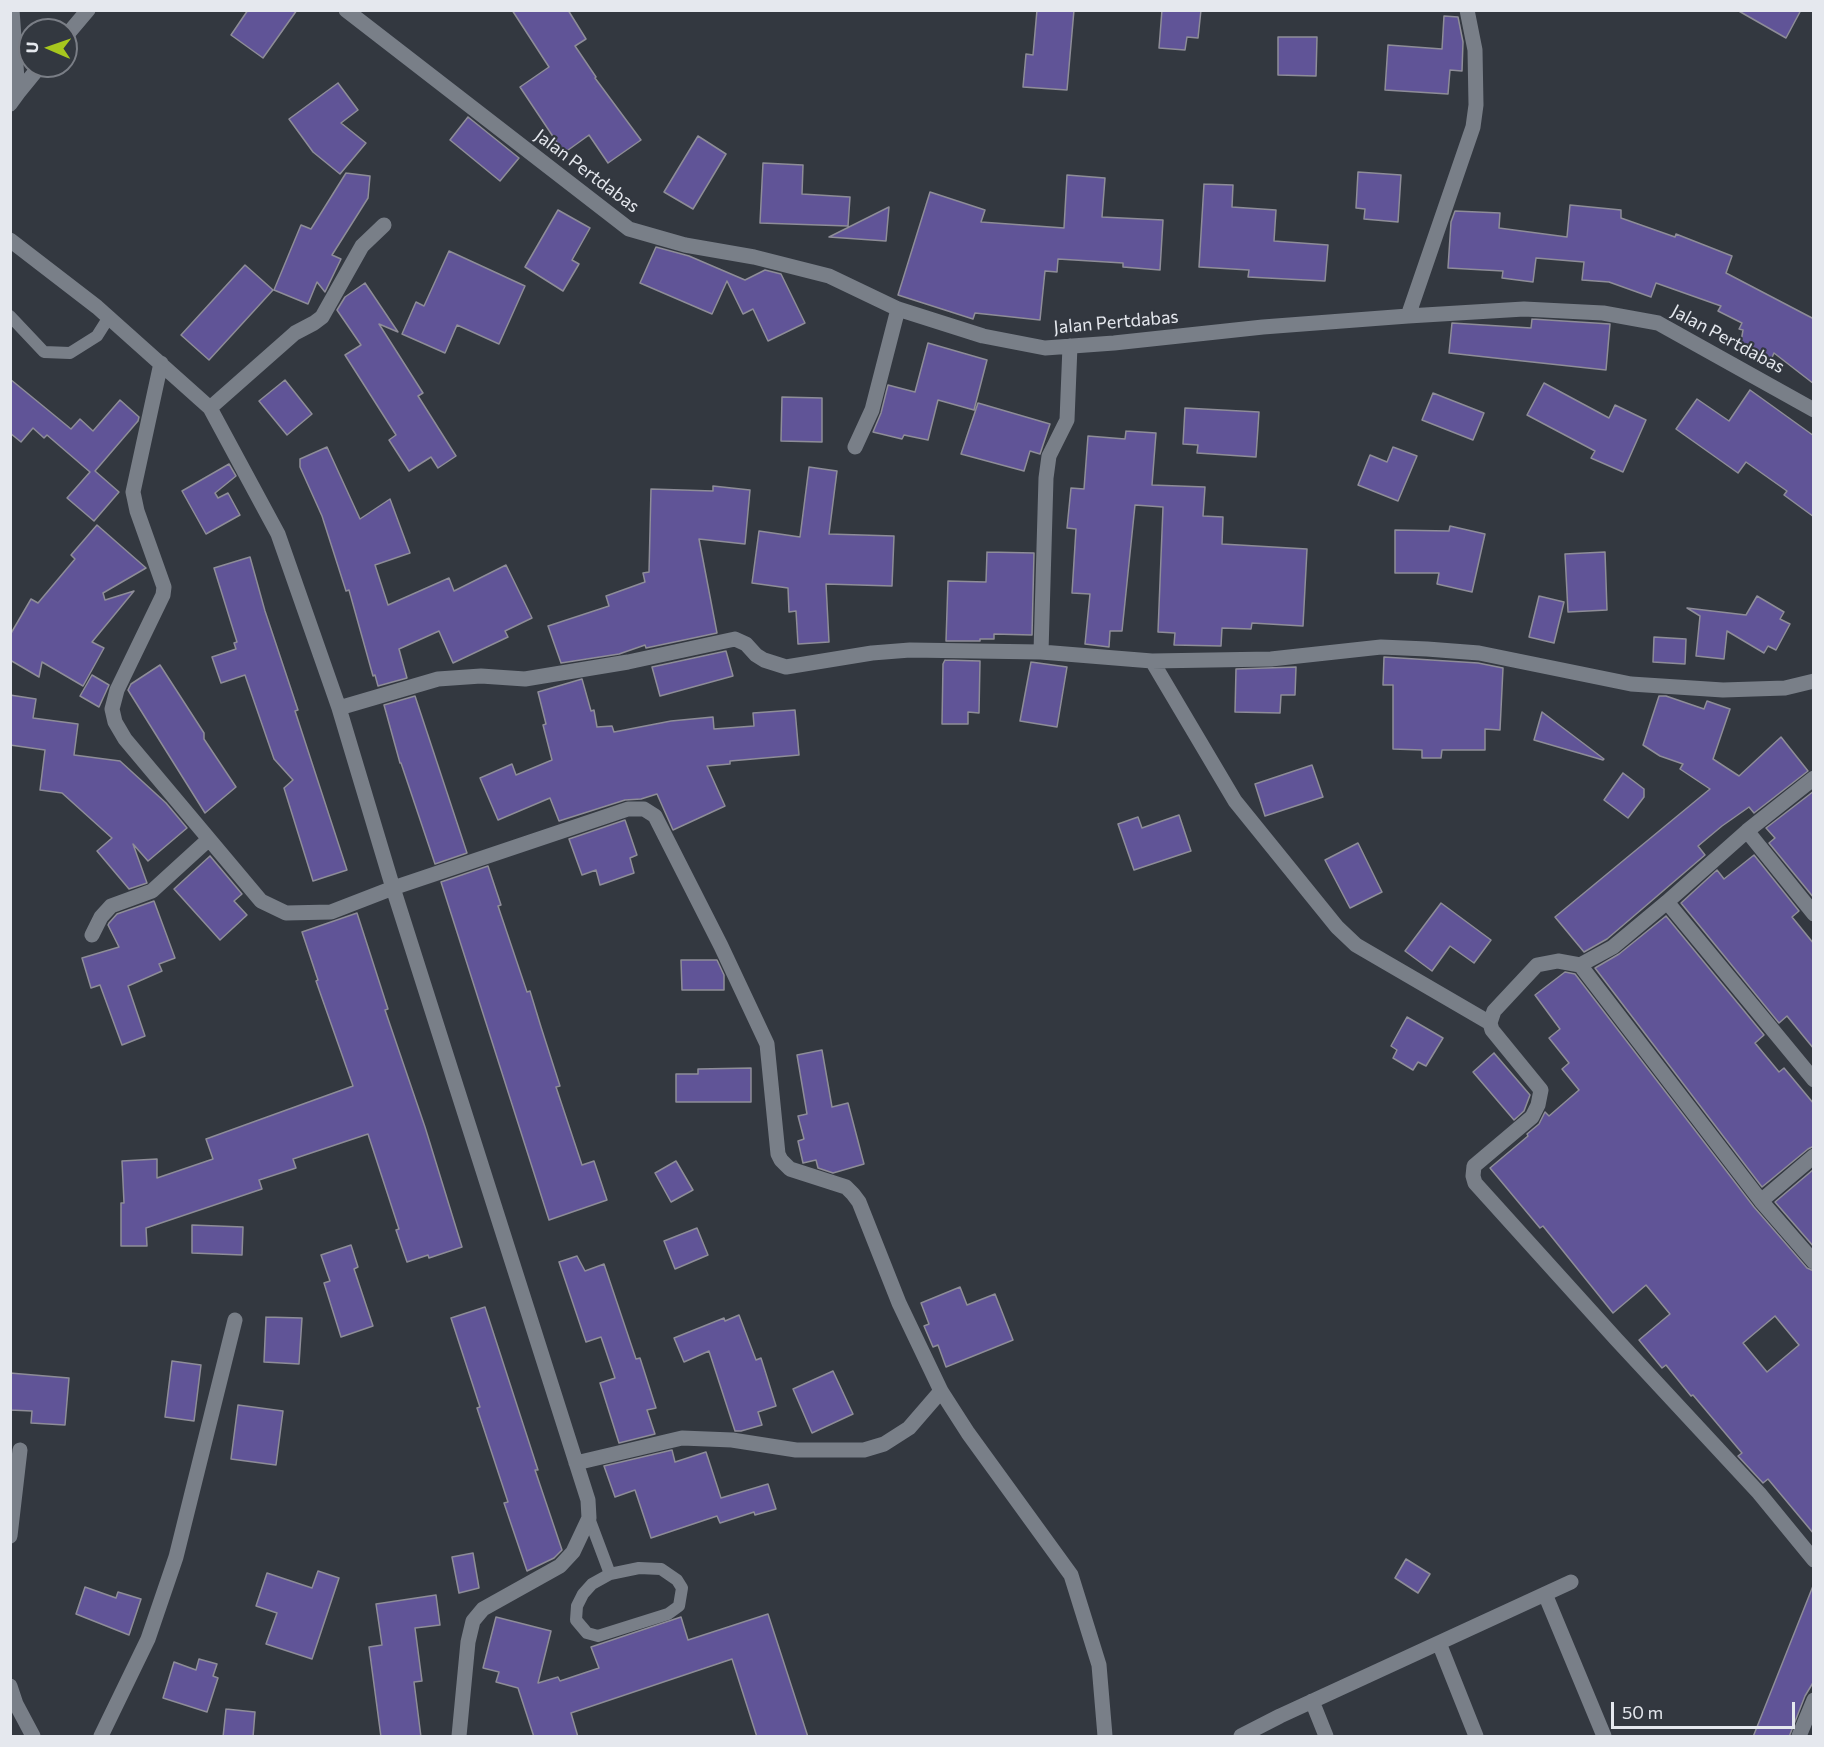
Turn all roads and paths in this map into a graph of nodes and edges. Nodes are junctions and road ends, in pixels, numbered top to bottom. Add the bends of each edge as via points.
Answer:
1 (12, 10) edge
2 (88, 10) edge
3 (346, 10) edge
4 (1467, 10) edge
5 (78, 22) edge
6 (31, 78) edge
7 (14, 99) edge
8 (384, 225) dead end
9 (10, 240) edge
10 (898, 309) junction
11 (10, 316) edge
12 (1408, 316) junction
13 (108, 317) junction
14 (1070, 346) junction
15 (161, 363) junction
16 (210, 408) junction
17 (1814, 410) edge
18 (855, 447) dead end
19 (1041, 652) junction
20 (1152, 660) junction
21 (1814, 681) edge
22 (339, 708) junction
23 (1814, 778) edge
24 (1747, 831) junction
25 (209, 839) junction
26 (393, 888) junction
27 (1667, 902) junction
28 (1814, 914) edge
29 (92, 935) dead end
30 (1580, 965) junction
31 (1490, 1023) junction
32 (1814, 1080) edge
33 (1814, 1156) edge
34 (1761, 1200) junction
35 (1814, 1262) edge
36 (235, 1320) dead end
37 (940, 1391) junction
38 (20, 1450) dead end
39 (576, 1463) junction
40 (590, 1518) junction
41 (10, 1536) edge
42 (1814, 1560) edge
43 (610, 1574) junction
44 (1571, 1582) dead end
45 (1545, 1594) junction
46 (1439, 1643) junction
47 (10, 1686) edge
48 (1814, 1700) edge
49 (1312, 1701) junction
50 (1809, 1724) edge
51 (33, 1737) edge
52 (101, 1737) edge
53 (459, 1737) edge
54 (1105, 1737) edge
55 (1241, 1737) edge
56 (1326, 1737) edge
57 (1476, 1737) edge
58 (1604, 1737) edge
59 (1800, 1737) edge

1 - 7 street
2 - 5 street
3 - 10 street, Jalan Pertdabas via 629,229 829,276
4 - 12 street via 1474,50 1473,127
6 - 7 street
8 - 16 street via 362,246 322,316 295,333
9 - 13 street
10 - 14 street, Jalan Pertdabas via 984,336 1045,348
10 - 18 street via 872,410
11 - 13 lane via 44,352 70,353 97,336
12 - 14 street, Jalan Pertdabas
12 - 17 street, Jalan Pertdabas via 1524,309 1603,313 1658,323
13 - 15 street
14 - 19 street via 1067,420 1049,456 1046,478
15 - 16 street
15 - 25 street via 133,492 164,587 163,595 117,690 112,709 125,739
16 - 22 street via 278,534
19 - 20 street
19 - 22 street via 910,650 786,667 764,660 735,639 525,680 481,676 438,679
20 - 21 street via 1270,659 1381,647 1479,653 1631,684 1755,690
20 - 31 street via 1235,801 1337,927 1356,945
22 - 26 street
23 - 24 street
24 - 27 street
24 - 28 street
25 - 26 street via 261,901 286,913 331,912
25 - 29 street via 152,891 111,906
26 - 37 street via 628,809 645,809 655,816 767,1044 778,1154 790,1169 846,1187 859,1202 899,1303
26 - 39 street
27 - 30 street via 1613,947
27 - 32 street
30 - 31 street via 1558,961 1537,966 1494,1011
30 - 34 street
31 - 42 street via 1541,1090 1532,1118 1474,1166 1475,1183 1759,1493
33 - 34 street
34 - 35 street
36 - 52 street via 176,1557 148,1639
37 - 39 street via 909,1428 884,1444 864,1450 796,1450 732,1440 682,1438
37 - 54 street via 1071,1575 1099,1665
38 - 41 street
39 - 40 street
40 - 43 lane
40 - 53 street via 573,1552 560,1566 483,1609 473,1621
43 - 43 lane via 639,1568 661,1569 682,1587 679,1606 668,1614 598,1636 587,1633 576,1620 577,1606 592,1584
44 - 45 street
45 - 46 street
45 - 58 street
46 - 49 street
46 - 57 street
47 - 51 street
48 - 50 street
49 - 55 street
49 - 56 street
50 - 59 street

